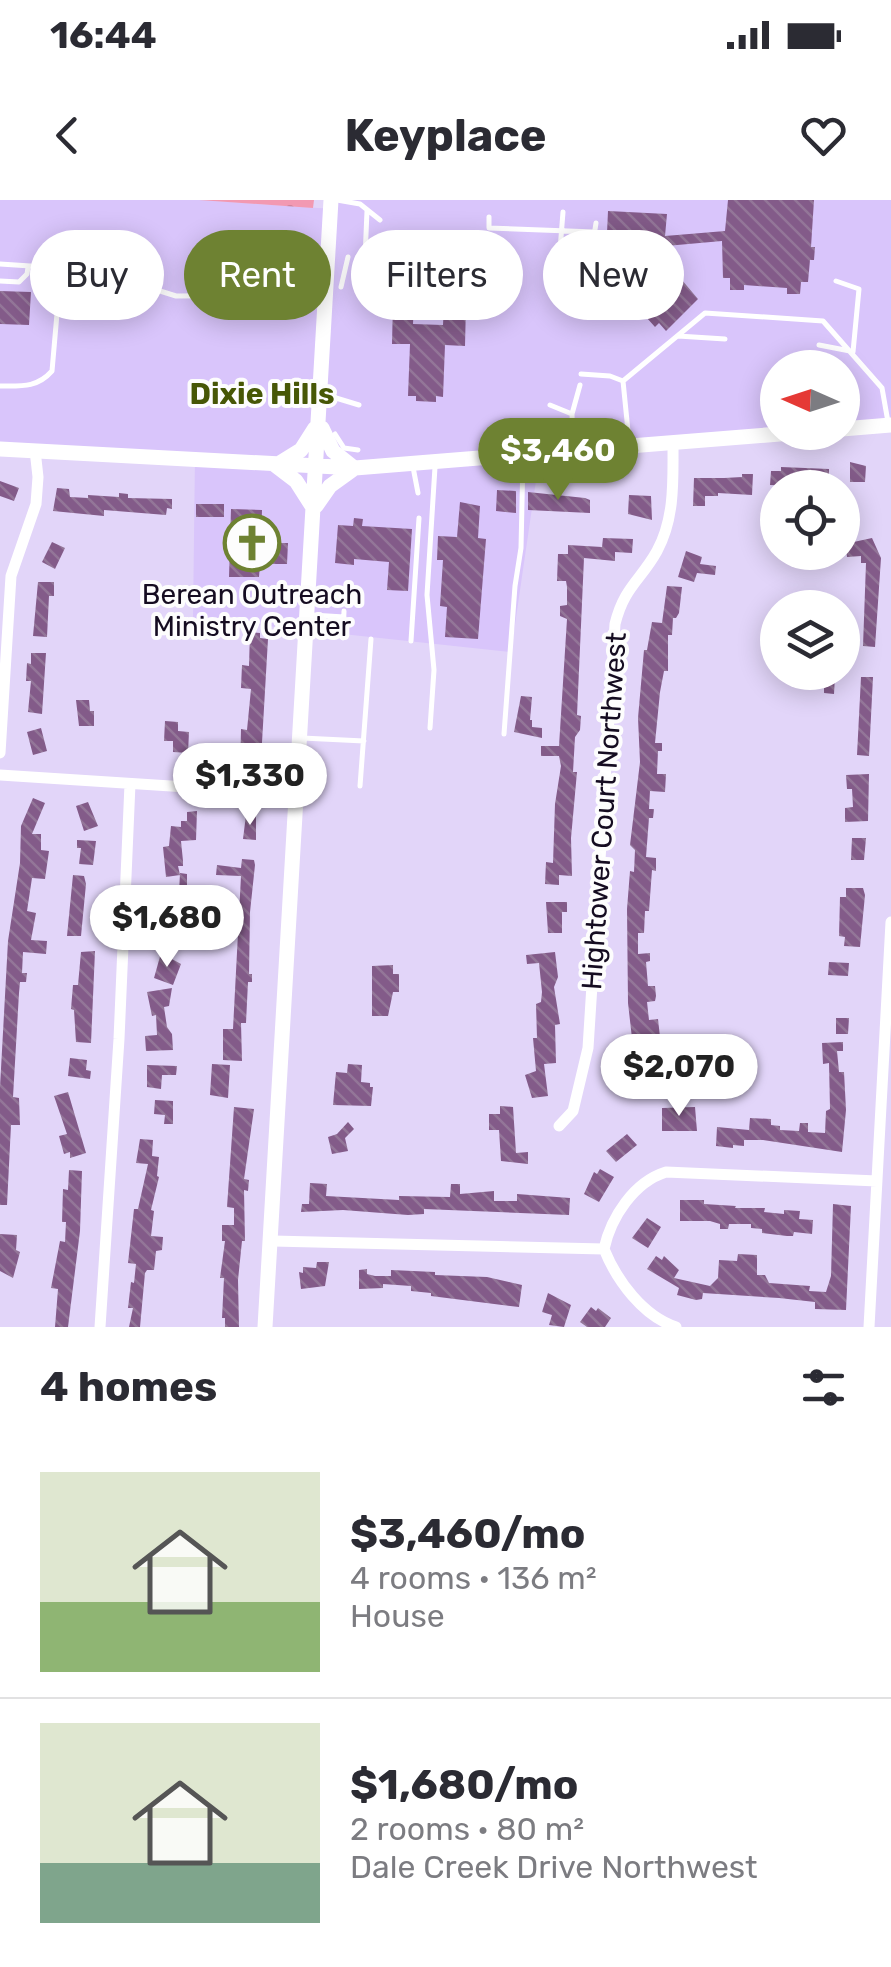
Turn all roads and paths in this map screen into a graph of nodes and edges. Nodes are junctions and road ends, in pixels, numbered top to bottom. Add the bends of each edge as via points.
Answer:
1 (334, 200) edge
2 (367, 209) junction
3 (563, 212) dead end
4 (489, 217) dead end
5 (380, 220) dead end
6 (596, 223) dead end
7 (331, 230) edge
8 (366, 230) edge
9 (562, 230) joint
10 (595, 230) edge
11 (348, 258) dead end
12 (0, 264) edge
13 (28, 266) joint
14 (331, 269) edge
15 (344, 272) junction
16 (0, 281) edge
17 (836, 281) dead end
18 (341, 286) dead end
19 (56, 320) edge
20 (325, 320) edge
21 (678, 336) junction
22 (725, 338) dead end
23 (820, 345) dead end
24 (844, 350) edge
25 (851, 350) edge
26 (853, 350) edge
27 (860, 361) edge
28 (581, 374) dead end
29 (623, 381) junction
30 (580, 385) dead end
31 (0, 386) edge
32 (336, 398) dead end
33 (359, 405) dead end
34 (550, 405) dead end
35 (572, 414) junction
36 (319, 420) junction
37 (890, 425) edge
38 (860, 428) edge
39 (487, 432) dead end
40 (335, 434) dead end
41 (760, 436) edge
42 (673, 444) junction
43 (630, 447) junction
44 (0, 449) edge
45 (35, 450) junction
46 (358, 450) dead end
47 (512, 450) junction
48 (573, 452) junction
49 (481, 453) junction
50 (435, 464) junction
51 (274, 465) junction
52 (412, 465) junction
53 (316, 468) junction
54 (355, 468) junction
55 (418, 493) dead end
56 (314, 510) junction
57 (419, 518) dead end
58 (307, 614) junction
59 (342, 638) dead end
60 (371, 639) dead end
61 (411, 641) dead end
62 (430, 728) dead end
63 (504, 734) dead end
64 (300, 738) junction
65 (364, 740) junction
66 (0, 753) edge
67 (0, 775) edge
68 (130, 784) junction
69 (360, 786) dead end
70 (296, 794) junction
71 (891, 922) edge
72 (559, 1126) dead end
73 (885, 1141) edge
74 (877, 1181) junction
75 (273, 1241) junction
76 (604, 1248) junction
77 (100, 1327) edge
78 (266, 1327) edge
79 (676, 1327) edge
80 (869, 1327) edge

1 - 2 lane
1 - 7 main road
2 - 5 lane
2 - 8 lane
3 - 9 lane
4 - 9 lane via 489,228
6 - 10 lane
11 - 15 lane
12 - 13 lane
13 - 16 lane via 19,282
14 - 15 lane
15 - 18 lane
17 - 26 lane via 859,289
19 - 31 lane via 52,371 28,386
20 - 36 main road
21 - 22 lane
21 - 25 lane via 705,313 823,321
21 - 29 lane
23 - 24 lane
27 - 37 lane via 882,388
28 - 29 lane
29 - 43 lane
30 - 35 lane
32 - 33 lane
34 - 35 lane
35 - 48 lane
36 - 51 main road via 301,450
36 - 53 main road
36 - 54 main road via 332,452
37 - 38 main road
39 - 49 lane
40 - 46 lane via 344,448
41 - 42 main road
42 - 43 main road
42 - 72 street, Hightower Court Northwest via 666,532 626,592 615,624 588,1048 573,1111
43 - 48 main road
44 - 45 main road
45 - 51 main road
45 - 66 street via 36,504 11,576
47 - 48 main road
47 - 49 main road
47 - 63 lane via 522,548
49 - 50 main road
50 - 52 main road
50 - 62 lane via 427,596 434,670
51 - 53 main road
51 - 56 main road via 296,481
52 - 54 main road
52 - 55 lane
53 - 54 main road
53 - 56 main road
54 - 56 main road via 330,486
56 - 58 main road
57 - 61 lane
58 - 59 lane via 344,614
58 - 64 main road
60 - 65 lane
64 - 65 lane
64 - 70 main road
65 - 69 lane
67 - 68 street
68 - 70 street
68 - 77 street
70 - 75 main road
71 - 73 street
73 - 74 street
74 - 76 street via 666,1172 636,1188
74 - 80 street
75 - 76 street
75 - 78 main road
76 - 79 street via 642,1306

